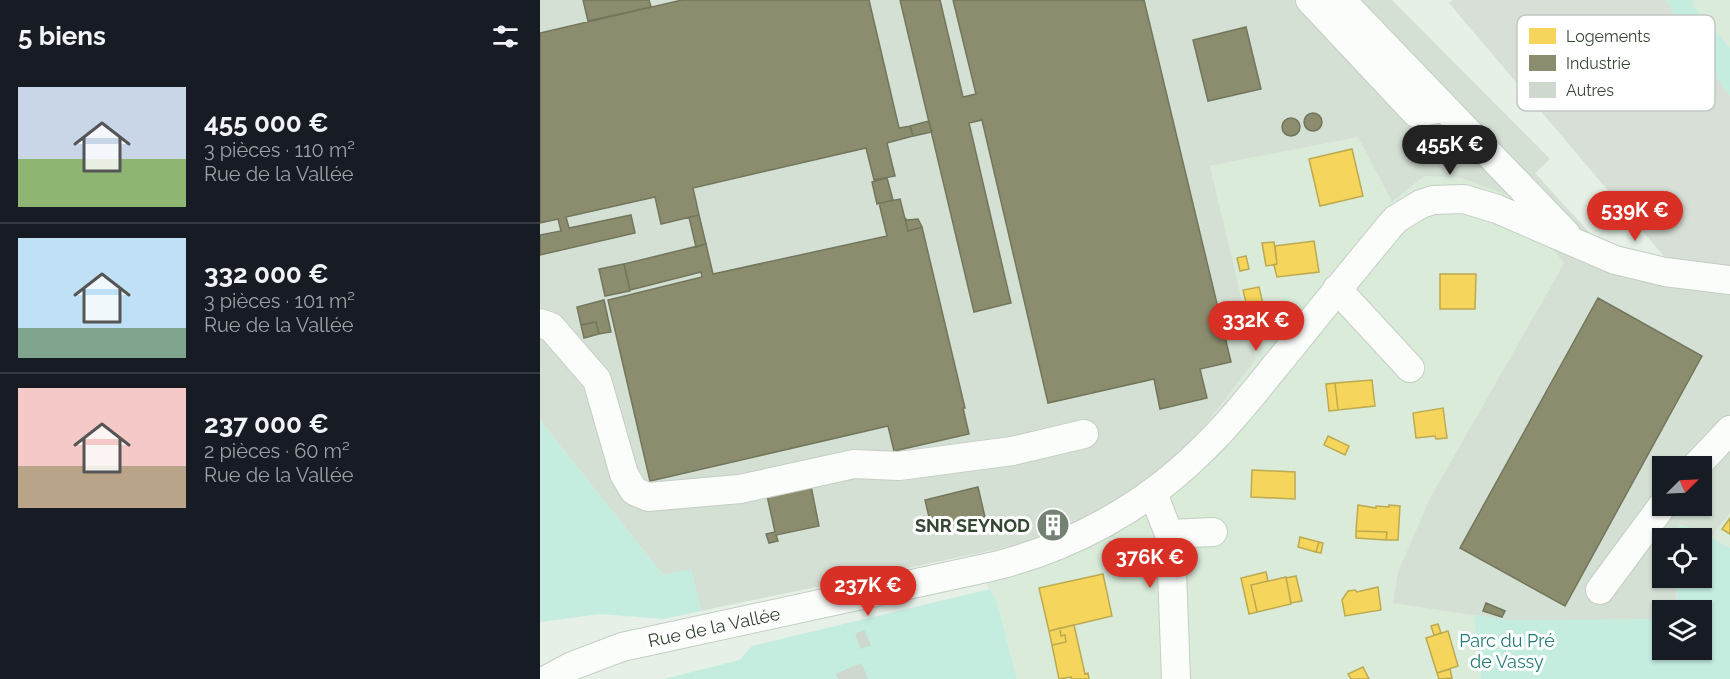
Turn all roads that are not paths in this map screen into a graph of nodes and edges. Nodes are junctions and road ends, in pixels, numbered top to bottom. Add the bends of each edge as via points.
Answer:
1 (1310, 0) edge
2 (1341, 0) edge
3 (1443, 108) junction
4 (1575, 244) junction
5 (1730, 280) edge
6 (1338, 289) junction
7 (540, 323) edge
8 (1410, 368) dead end
9 (1730, 430) edge
10 (1084, 434) dead end
11 (1705, 456) edge
12 (1153, 493) junction
13 (1655, 516) edge
14 (1213, 532) dead end
15 (1169, 534) junction
16 (1600, 590) dead end
17 (548, 679) edge
18 (1176, 679) edge

1 - 3 street via 1416,113
2 - 3 street
3 - 4 street
4 - 5 street, Rue de la Vallée via 1644,269
4 - 6 street, Rue de la Vallée via 1475,201 1433,200 1396,219
6 - 8 street
6 - 12 street, Rue de la Vallée via 1240,409 1199,454
7 - 10 street via 552,327 597,380 624,474 634,491 648,497 740,489 854,464 899,466 1012,451
9 - 11 street
12 - 15 street
12 - 17 street, Rue de la Vallée via 1096,528 1032,557 622,647
13 - 16 street
14 - 15 street
15 - 18 street

